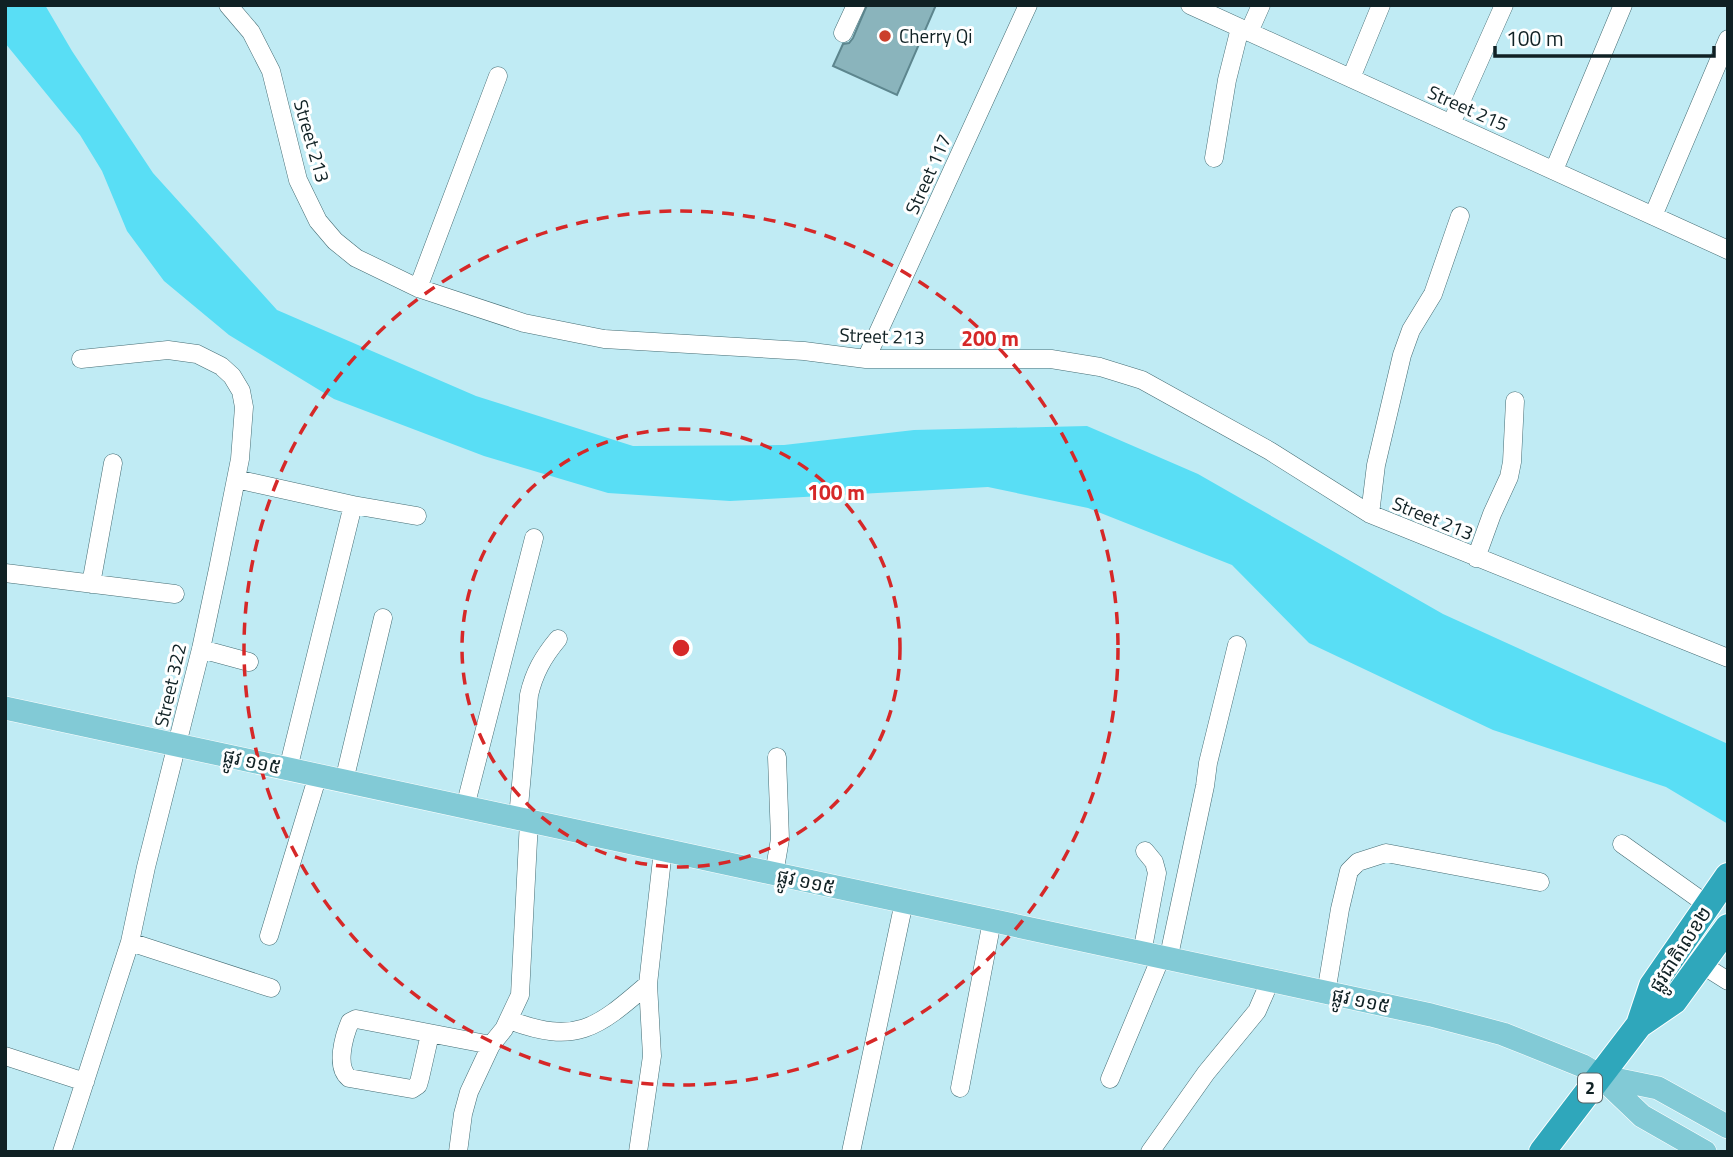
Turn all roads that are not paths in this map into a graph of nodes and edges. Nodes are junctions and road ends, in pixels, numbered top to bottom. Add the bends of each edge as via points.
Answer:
1 (228, 5) edge
2 (856, 5) edge
3 (1028, 5) edge
4 (1190, 5) edge
5 (1261, 5) edge
6 (1381, 5) edge
7 (1504, 5) edge
8 (1623, 5) edge
9 (1245, 30) junction
10 (843, 33) dead end
11 (1728, 38) edge
12 (498, 76) dead end
13 (1351, 78) junction
14 (1451, 124) junction
15 (1214, 158) dead end
16 (1554, 170) junction
17 (1460, 216) dead end
18 (1653, 216) junction
19 (1728, 250) edge
20 (418, 288) junction
21 (81, 359) dead end
22 (866, 359) junction
23 (1515, 401) dead end
24 (113, 463) dead end
25 (236, 479) junction
26 (353, 505) junction
27 (1370, 514) junction
28 (417, 516) dead end
29 (534, 538) dead end
30 (1476, 558) junction
31 (5, 573) edge
32 (91, 584) junction
33 (175, 594) dead end
34 (383, 618) dead end
35 (558, 639) dead end
36 (1237, 645) dead end
37 (201, 649) junction
38 (1728, 658) edge
39 (248, 662) dead end
40 (5, 708) edge
41 (177, 745) junction
42 (777, 757) dead end
43 (288, 769) junction
44 (318, 775) junction
45 (344, 781) junction
46 (466, 807) junction
47 (523, 820) junction
48 (1622, 844) dead end
49 (663, 850) junction
50 (1145, 851) dead end
51 (774, 874) junction
52 (1540, 882) dead end
53 (1717, 892) edge
54 (904, 902) junction
55 (992, 921) junction
56 (1728, 927) edge
57 (269, 936) dead end
58 (130, 942) junction
59 (1158, 956) junction
60 (1701, 964) junction
61 (1270, 981) junction
62 (1728, 981) edge
63 (648, 984) junction
64 (271, 988) dead end
65 (1326, 993) junction
66 (509, 1020) junction
67 (1639, 1025) junction
68 (430, 1034) junction
69 (491, 1045) junction
70 (5, 1056) edge
71 (1600, 1076) junction
72 (1110, 1079) dead end
73 (85, 1082) junction
74 (960, 1088) dead end
75 (1728, 1127) edge
76 (62, 1152) edge
77 (458, 1152) edge
78 (638, 1152) edge
79 (851, 1152) edge
80 (1150, 1152) edge
81 (1542, 1152) edge
82 (1705, 1152) edge

1 - 20 street, Street 213 via 251,32 271,71 298,180 318,221 356,258
2 - 10 street
3 - 22 street, Street 117
4 - 9 street, Street 215
5 - 9 street
6 - 13 street
7 - 14 street
8 - 16 street
9 - 13 street, Street 215
9 - 15 street via 1227,80
11 - 18 street
12 - 20 street
13 - 14 street, Street 215
14 - 16 street, Street 215
16 - 18 street, Street 215
17 - 27 street via 1433,294 1402,355 1376,465
18 - 19 street, Street 215
20 - 22 street, Street 213 via 524,323 604,339
21 - 25 street, Street 322 via 168,350 197,354 221,366 241,391 244,407
22 - 27 street, Street 213 via 1051,359 1100,367 1142,380
23 - 30 street via 1509,477
24 - 32 street
25 - 26 street
25 - 37 street, Street 322
26 - 28 street
26 - 43 street
27 - 30 street, Street 213
29 - 46 street
30 - 38 street, Street 213
31 - 32 street
32 - 33 street
34 - 45 street
35 - 47 street via 543,656 533,680 525,735
36 - 59 street via 1170,951
37 - 39 street
37 - 41 street, Street 322
40 - 41 main road, ផ្លូវ ១១៥
41 - 43 main road, ផ្លូវ ១១៥
41 - 58 street, Street 322
42 - 51 street via 780,839
43 - 44 main road, ផ្លូវ ១១៥
44 - 45 main road, ផ្លូវ ១១៥
44 - 57 street
45 - 46 main road, ផ្លូវ ១១៥
46 - 47 main road, ផ្លូវ ១១៥
47 - 49 main road, ផ្លូវ ១១៥
47 - 66 street via 523,968 520,995
48 - 53 street
49 - 51 main road, ផ្លូវ ១១៥
49 - 63 street
50 - 59 street via 1157,873
51 - 54 main road, ផ្លូវ ១១៥
52 - 65 street via 1386,853 1358,862 1346,884
53 - 67 highway, ផ្លូវជាតិលេខ២ / 2 via 1652,986
54 - 55 main road, ផ្លូវ ១១៥
54 - 79 street
55 - 59 main road, ផ្លូវ ១១៥
55 - 74 street
56 - 60 highway, ផ្លូវជាតិលេខ២ / 2
58 - 64 street
58 - 73 street, Street 322
59 - 61 main road, ផ្លូវ ១១៥
59 - 72 street
60 - 62 street
60 - 67 highway, ផ្លូវជាតិលេខ២ / 2 via 1674,1001
61 - 65 main road, ផ្លូវ ១១៥
61 - 80 street via 1257,1010
63 - 66 street via 620,1009 568,1033 536,1030
63 - 78 street via 652,1056
65 - 71 main road, ផ្លូវ ១១៥ via 1503,1034
66 - 69 street
67 - 71 highway, ផ្លូវជាតិលេខ២ / 2
68 - 68 street via 350,1021 341,1066 349,1077 412,1089 420,1078
68 - 69 street
69 - 77 street via 469,1092
70 - 73 street
71 - 75 main road via 1658,1088
71 - 81 highway, ផ្លូវជាតិលេខ២ / 2
71 - 82 main road via 1643,1116
73 - 76 street, Street 322

